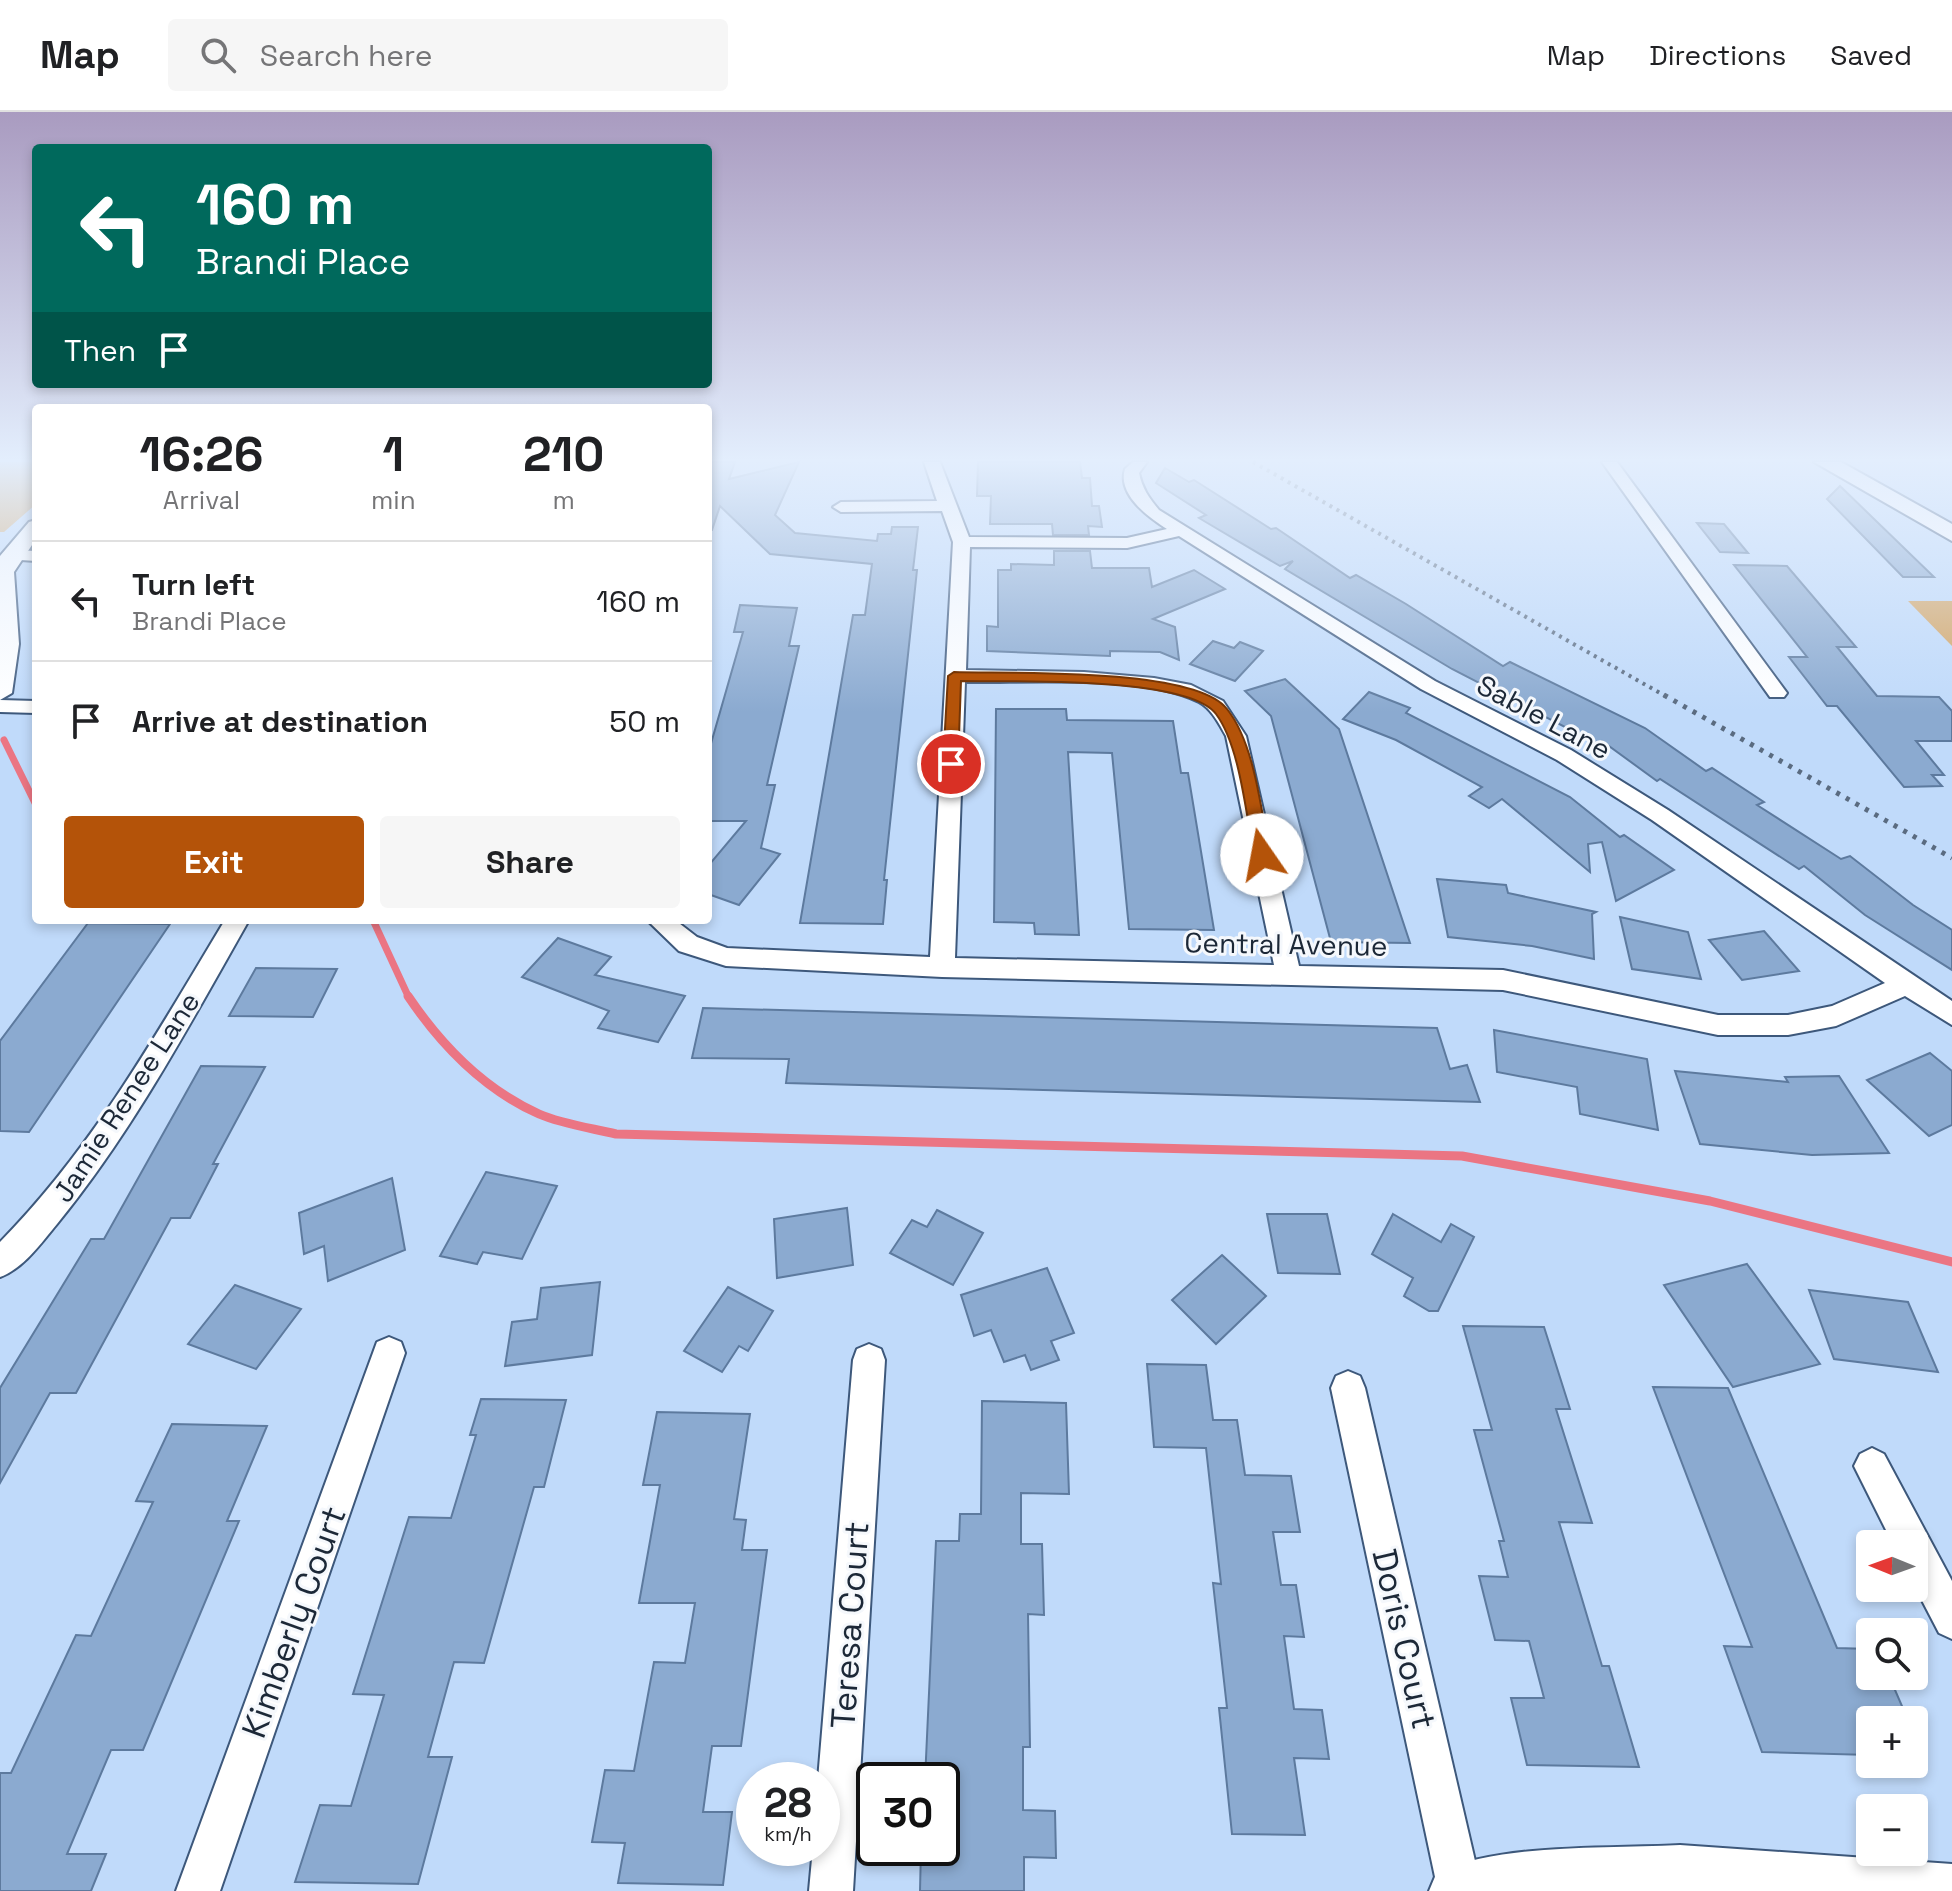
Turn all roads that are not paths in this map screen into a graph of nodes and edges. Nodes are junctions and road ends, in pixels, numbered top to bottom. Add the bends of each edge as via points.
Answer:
1 (20, 545) edge
2 (962, 545) edge
3 (1203, 545) edge
4 (1669, 545) edge
5 (954, 676) junction
6 (0, 693) edge
7 (1777, 693) dead end
8 (0, 706) edge
9 (32, 707) edge
10 (235, 924) edge
11 (664, 924) edge
12 (942, 967) junction
13 (1288, 973) junction
14 (1909, 983) junction
15 (1952, 1015) edge
16 (0, 1263) edge
17 (389, 1353) dead end
18 (869, 1360) dead end
19 (1348, 1388) dead end
20 (1872, 1466) dead end
21 (1905, 1530) edge
22 (1928, 1574) edge
23 (1952, 1620) edge
24 (198, 1891) edge
25 (831, 1891) edge
26 (1459, 1891) edge
27 (1952, 1891) edge

1 - 6 street via 3,572 7,644
2 - 5 street
3 - 14 street, Sable Lane via 1428,685 1576,763
4 - 7 street
5 - 12 street
5 - 13 street via 1150,684 1208,698 1236,736
8 - 9 street
10 - 16 street, Jamie Renee Lane via 112,1128 62,1200
11 - 12 street, Central Avenue via 688,944 726,957
12 - 13 street, Central Avenue
13 - 14 street, Central Avenue via 1503,980 1718,1025 1788,1025 1836,1016
14 - 15 street, Sable Lane
17 - 24 street, Kimberly Court
18 - 25 street, Teresa Court
19 - 26 street, Doris Court
20 - 21 street
22 - 23 street
26 - 27 street via 1535,1879 1680,1871

